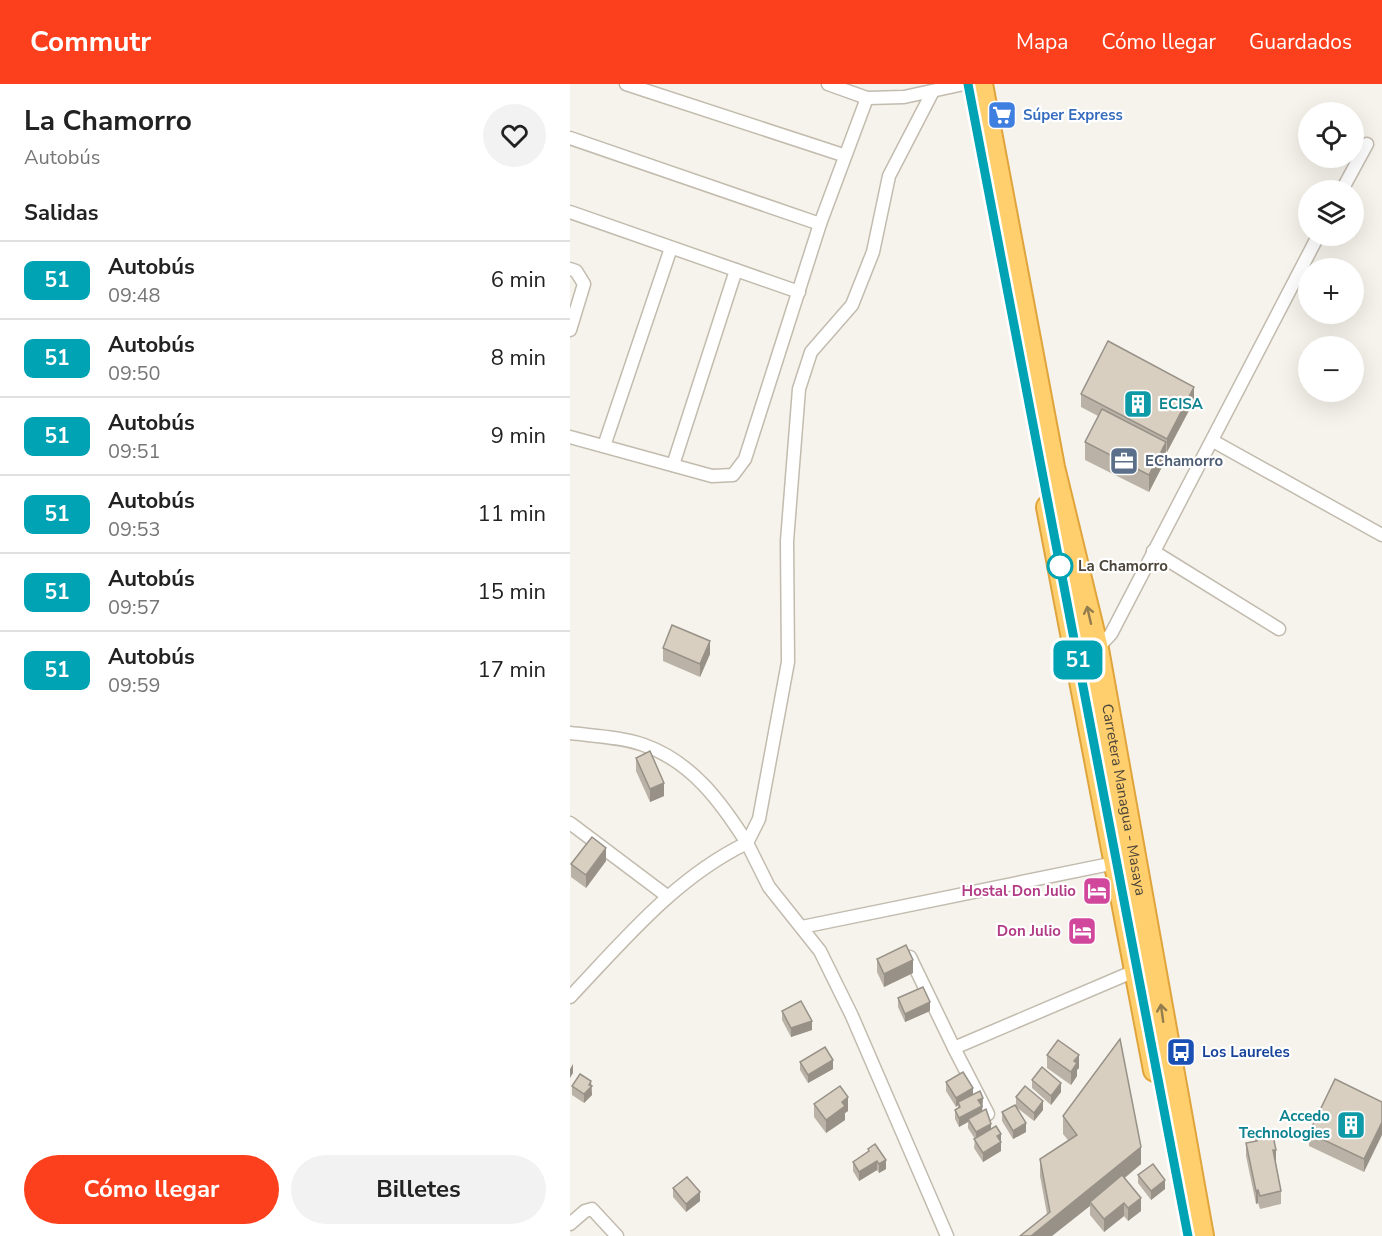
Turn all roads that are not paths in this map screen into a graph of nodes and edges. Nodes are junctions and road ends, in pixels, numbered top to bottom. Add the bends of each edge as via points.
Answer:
1 (626, 84) edge
2 (828, 84) edge
3 (966, 84) edge
4 (981, 84) edge
5 (932, 93) junction
6 (867, 98) junction
7 (570, 138) edge
8 (1367, 144) dead end
9 (843, 155) junction
10 (1347, 180) edge
11 (570, 212) edge
12 (820, 224) junction
13 (1313, 246) edge
14 (671, 248) junction
15 (570, 269) edge
16 (736, 270) junction
17 (799, 292) junction
18 (570, 330) edge
19 (570, 437) edge
20 (1212, 441) junction
21 (604, 446) junction
22 (673, 465) junction
23 (1382, 535) edge
24 (1153, 551) junction
25 (1279, 629) dead end
26 (1097, 649) junction
27 (570, 733) edge
28 (570, 823) edge
29 (747, 843) junction
30 (1115, 863) junction
31 (667, 896) junction
32 (802, 927) junction
33 (910, 957) edge
34 (1137, 970) junction
35 (570, 997) edge
36 (954, 1048) junction
37 (988, 1114) edge
38 (570, 1224) edge
39 (617, 1236) edge
40 (947, 1236) edge
41 (1188, 1236) edge
42 (1202, 1236) edge

1 - 9 street
2 - 6 street
3 - 5 street
3 - 30 highway, Carretera Managua - Masaya
26 -> 4 highway, Carretera Managua - Masaya via 1053,467
5 - 6 street
5 - 29 street via 890,176 873,252 852,305 811,352 799,389 787,541 788,662 759,819
6 - 9 street
7 - 12 street
8 - 10 street
9 - 12 street
11 - 14 street
12 - 17 street
13 - 20 street
14 - 16 street
14 - 21 street
15 - 18 street via 576,271 584,284
16 - 17 street
16 - 22 street
17 - 22 street via 745,459 733,475 712,476
19 - 21 street
20 - 23 street
20 - 24 street
21 - 22 street
24 - 25 street
24 - 26 street via 1111,634
42 -> 26 highway, Carretera Managua - Masaya
27 - 29 street via 642,744 665,754 714,794
28 - 31 street
29 - 31 street via 726,853
29 - 32 street via 769,887
30 - 32 street
30 - 34 highway, Carretera Managua - Masaya
31 - 35 street
32 - 40 street via 820,951 852,1016
33 - 36 street
34 - 36 street
34 - 41 highway, Carretera Managua - Masaya
36 - 37 street
38 - 39 street via 592,1209

